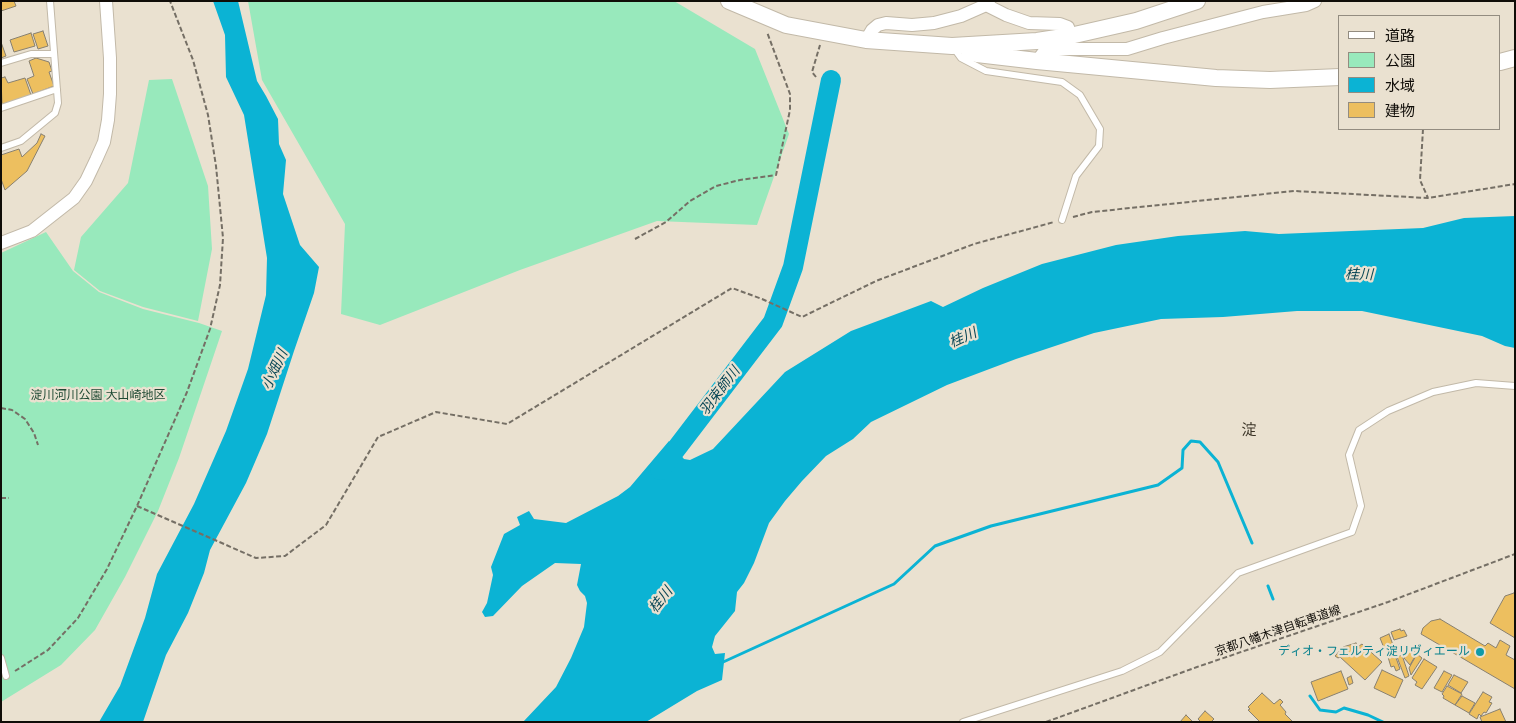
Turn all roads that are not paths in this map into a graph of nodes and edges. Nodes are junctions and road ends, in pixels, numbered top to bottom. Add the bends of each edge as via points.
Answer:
1 (50, 1) edge
2 (106, 1) edge
3 (729, 1) edge
4 (1197, 1) edge
5 (1315, 1) edge
6 (987, 3) edge
7 (1070, 36) junction
8 (866, 40) junction
9 (952, 46) junction
10 (54, 54) junction
11 (1515, 58) edge
12 (1037, 61) junction
13 (1501, 62) edge
14 (1, 63) edge
15 (1338, 77) edge
16 (57, 89) junction
17 (1, 108) edge
18 (1, 148) edge
19 (1062, 220) road end
20 (1, 243) edge
21 (1515, 386) edge
22 (1, 658) edge
23 (6, 676) road end
24 (963, 722) edge

1 - 10 lane
2 - 20 street via 110,94 105,134 96,160 74,198 32,231
3 - 8 street via 786,25
4 - 7 street via 1136,21
5 - 12 street via 1127,49 1046,49
6 - 7 street via 1028,23 1068,27
6 - 8 street via 961,16 934,23 878,25
7 - 9 street
8 - 9 street
9 - 12 street via 977,54
9 - 19 lane via 961,58 986,71 1062,82 1080,95 1100,129 1099,146 1076,176
10 - 14 lane via 31,54
10 - 16 lane
11 - 13 street
12 - 15 street via 1216,78
16 - 17 lane
16 - 18 lane via 55,113 21,141
21 - 24 lane via 1476,383 1433,392 1388,411 1359,430 1349,455 1361,506 1352,532 1238,573 1160,652 1122,671
22 - 23 lane

